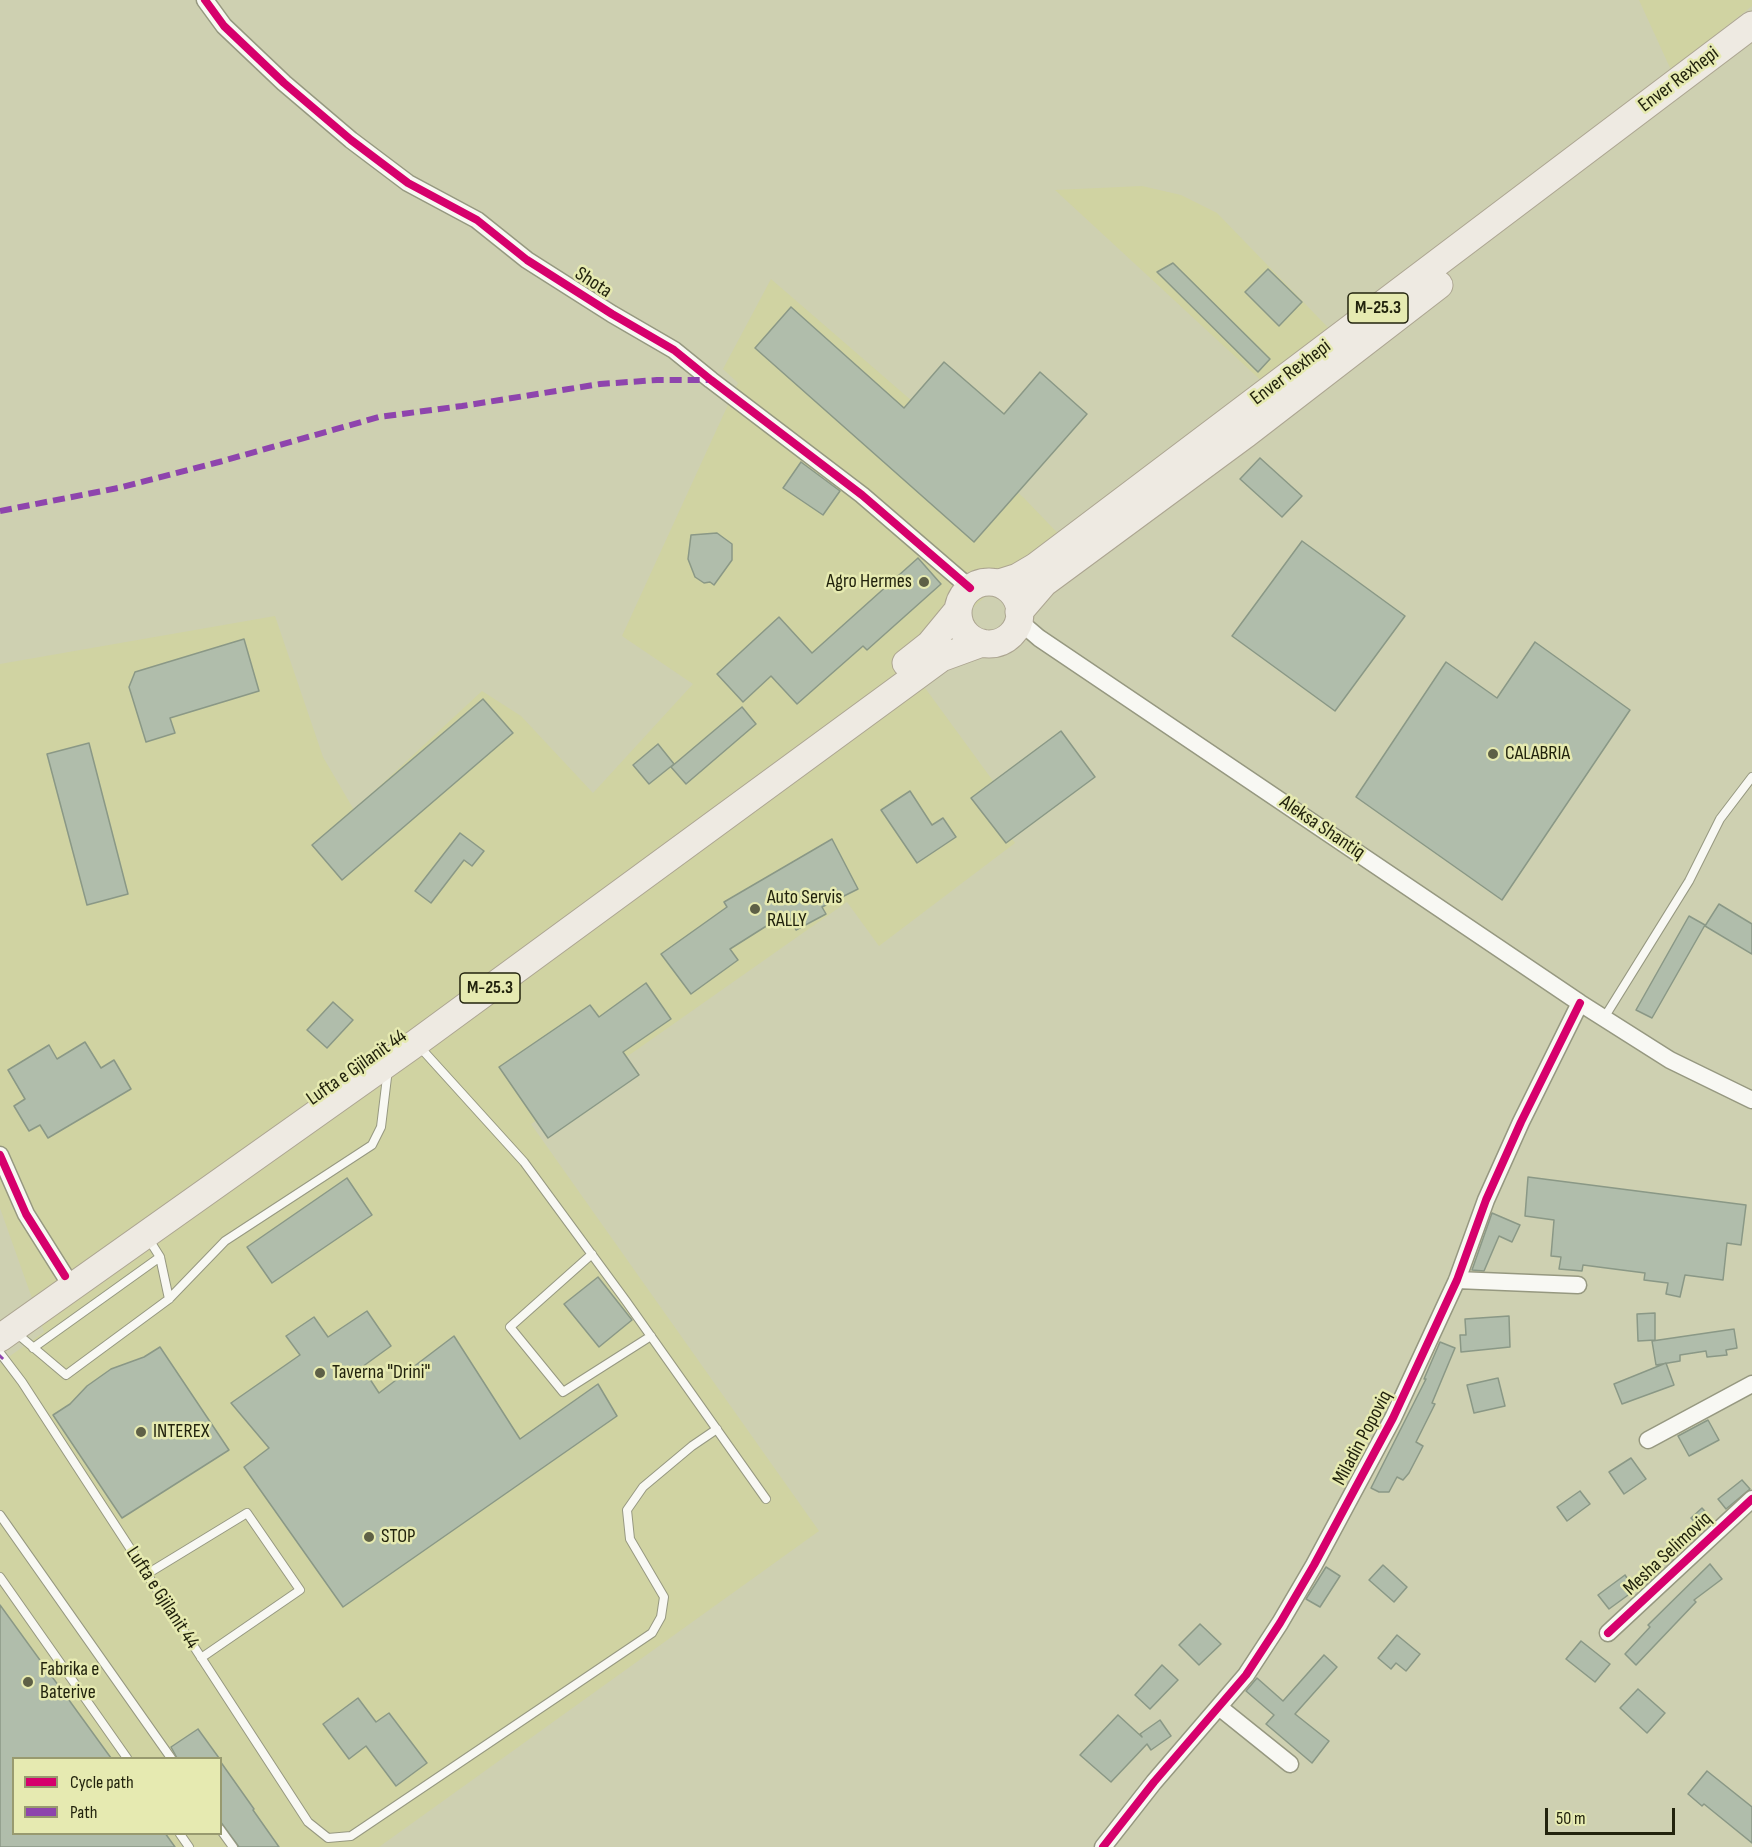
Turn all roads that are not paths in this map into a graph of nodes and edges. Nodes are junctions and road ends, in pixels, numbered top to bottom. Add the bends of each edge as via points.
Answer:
1 (205, 0) edge
2 (1752, 25) edge
3 (1752, 43) edge
4 (999, 584) junction
5 (964, 599) junction
6 (1023, 625) junction
7 (982, 643) junction
8 (1752, 777) edge
9 (1580, 1003) junction
10 (1605, 1018) junction
11 (416, 1043) junction
12 (387, 1063) junction
13 (1752, 1100) edge
14 (0, 1155) edge
15 (153, 1246) junction
16 (592, 1254) junction
17 (65, 1276) junction
18 (1457, 1280) junction
19 (1578, 1285) dead end
20 (169, 1299) junction
21 (3, 1336) edge
22 (651, 1336) junction
23 (33, 1348) junction
24 (1752, 1384) edge
25 (717, 1429) junction
26 (1648, 1440) dead end
27 (766, 1498) dead end
28 (1752, 1498) edge
29 (0, 1515) edge
30 (147, 1574) junction
31 (0, 1576) edge
32 (1608, 1633) dead end
33 (201, 1658) junction
34 (1219, 1707) junction
35 (127, 1757) edge
36 (170, 1757) edge
37 (1290, 1764) dead end
38 (222, 1832) edge
39 (233, 1847) edge
40 (1103, 1847) edge

1 - 5 street, Shota via 224,26 351,140 408,183 477,220 527,260 674,350 862,495
2 - 4 main road, Enver Rexhepi / M-25.3 via 1035,567
3 - 6 main road, M-25.3 via 1246,434 1044,583
4 - 5 main road, M-25.3 via 987,582
4 - 6 main road via 1012,592
5 - 7 main road via 958,618 966,634
5 - 17 main road, Lufta e Gjilanit 44 / M-25.3 via 930,644 650,860
6 - 7 main road, M-25.3 via 1000,642
6 - 9 street, Aleksa Shantiq
7 - 11 main road, M-25.3 via 940,658
8 - 10 lane via 1720,819 1689,881
9 - 10 street, Aleksa Shantiq
9 - 18 street, Miladin Popoviq via 1486,1200
10 - 13 street, Aleksa Shantiq via 1670,1060
11 - 12 main road, M-25.3
11 - 16 lane via 524,1162
12 - 15 main road, M-25.3
12 - 20 lane via 381,1127 372,1145 225,1241
14 - 17 street via 26,1214
15 - 20 lane
15 - 21 main road, M-25.3
15 - 23 lane
16 - 22 lane
16 - 22 lane via 510,1327 563,1392
17 - 21 main road, Lufta e Gjilanit 44 / M-25.3
18 - 19 street
18 - 34 street, Miladin Popoviq via 1393,1418 1314,1565 1246,1675
20 - 23 lane via 66,1375
21 - 23 lane
21 - 30 lane, Lufta e Gjilanit 44 via 22,1382
22 - 25 lane
24 - 26 street
25 - 27 lane
25 - 33 lane, Lufta e Gjilanit 44 via 643,1487 627,1510 630,1539 664,1598 661,1617 652,1633 351,1836 328,1838 308,1822
28 - 32 street, Mesha Selimoviq
29 - 36 lane
30 - 33 lane, Lufta e Gjilanit 44
30 - 33 lane via 247,1513 300,1590
31 - 35 lane
34 - 37 street
34 - 40 street, Miladin Popoviq
38 - 39 lane

